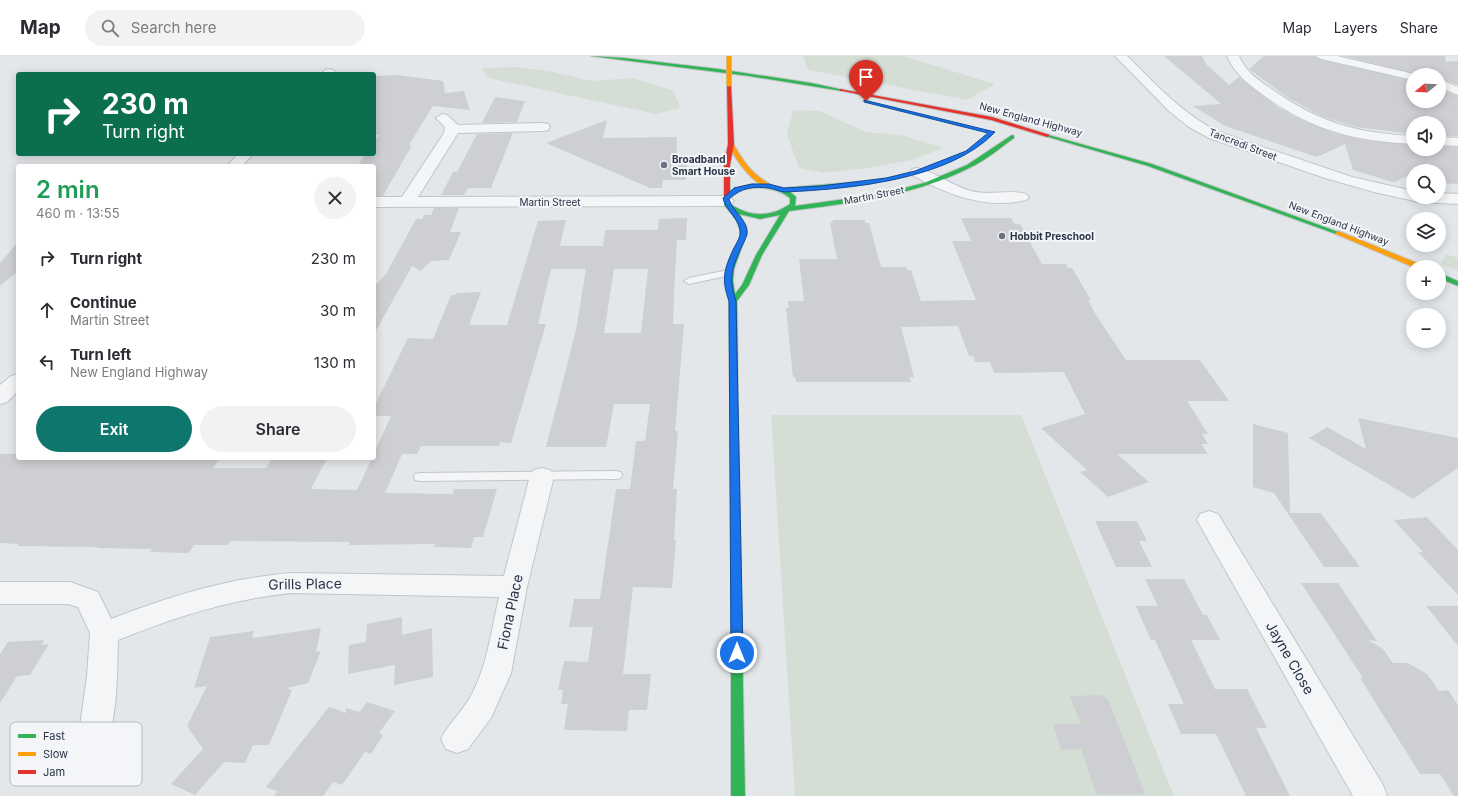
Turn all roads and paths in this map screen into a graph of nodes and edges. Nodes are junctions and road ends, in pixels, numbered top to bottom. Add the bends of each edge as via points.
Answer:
1 (593, 56) edge
2 (729, 56) edge
3 (1121, 56) edge
4 (1233, 56) edge
5 (1321, 56) edge
6 (619, 59) junction
7 (1406, 74) edge
8 (1446, 86) edge
9 (1458, 91) edge
10 (919, 104) junction
11 (932, 117) dead end
12 (442, 118) dead end
13 (543, 127) dead end
14 (453, 129) junction
15 (1007, 135) junction
16 (1406, 139) edge
17 (1446, 141) edge
18 (1458, 142) edge
19 (731, 144) junction
20 (244, 156) edge
21 (236, 164) edge
22 (922, 174) junction
23 (880, 181) dead end
24 (1206, 184) junction
25 (769, 186) junction
26 (784, 190) junction
27 (1406, 194) edge
28 (1021, 197) dead end
29 (1446, 198) edge
30 (1458, 199) edge
31 (376, 202) edge
32 (407, 202) junction
33 (728, 202) junction
34 (788, 210) junction
35 (1406, 261) edge
36 (1398, 269) dead end
37 (1406, 272) edge
38 (728, 273) junction
39 (1446, 278) edge
40 (1458, 284) edge
41 (727, 285) junction
42 (1446, 288) edge
43 (1458, 293) edge
44 (733, 301) junction
45 (16, 382) edge
46 (0, 397) edge
47 (542, 476) junction
48 (616, 476) dead end
49 (420, 477) dead end
50 (1209, 520) dead end
51 (514, 587) junction
52 (0, 593) edge
53 (104, 632) junction
54 (97, 722) edge
55 (457, 739) dead end
56 (738, 796) edge
57 (1371, 796) edge

1 - 6 main road, New England Highway
2 - 19 main road, bridge
3 - 27 street, Tancredi Street via 1159,94 1194,124 1211,134 1342,179
4 - 16 street via 1241,73 1312,120 1378,136
5 - 7 street
6 - 10 main road, New England Highway via 714,68 782,78
6 - 11 main road, New England Highway via 760,80
8 - 9 street
10 - 15 main road via 979,122
10 - 24 main road, New England Highway via 992,119 1068,140
12 - 14 street
13 - 14 street
14 - 32 street
15 - 22 main road, Martin Street via 985,157 961,170
15 - 24 main road via 1047,140 1168,176
17 - 18 street
19 - 25 main road via 740,165
19 - 33 main road via 727,165
20 - 21 street
22 - 28 street via 968,197 991,200
22 - 34 main road, Martin Street via 869,197
23 - 26 main road, Martin Street via 828,188
24 - 35 main road, New England Highway
25 - 26 main road, Martin Street
25 - 33 main road via 744,187
26 - 34 main road via 793,197 793,205
29 - 30 street
31 - 32 street, Martin Street
32 - 33 street, Martin Street
33 - 34 main road, Martin Street via 744,214 762,216
33 - 38 main road via 742,225 744,234
34 - 44 main road
36 - 37 main road
38 - 41 main road
38 - 41 lane via 689,281
39 - 40 main road
41 - 44 main road
42 - 43 main road
44 - 56 main road
45 - 46 street
47 - 48 lane
47 - 49 lane
47 - 51 street, Fiona Place
50 - 57 street, Jayne Close
51 - 53 street, Grills Place via 470,584 262,585 192,600
51 - 55 street, Fiona Place via 496,673 480,709
52 - 53 street via 70,593 88,600
53 - 54 street

